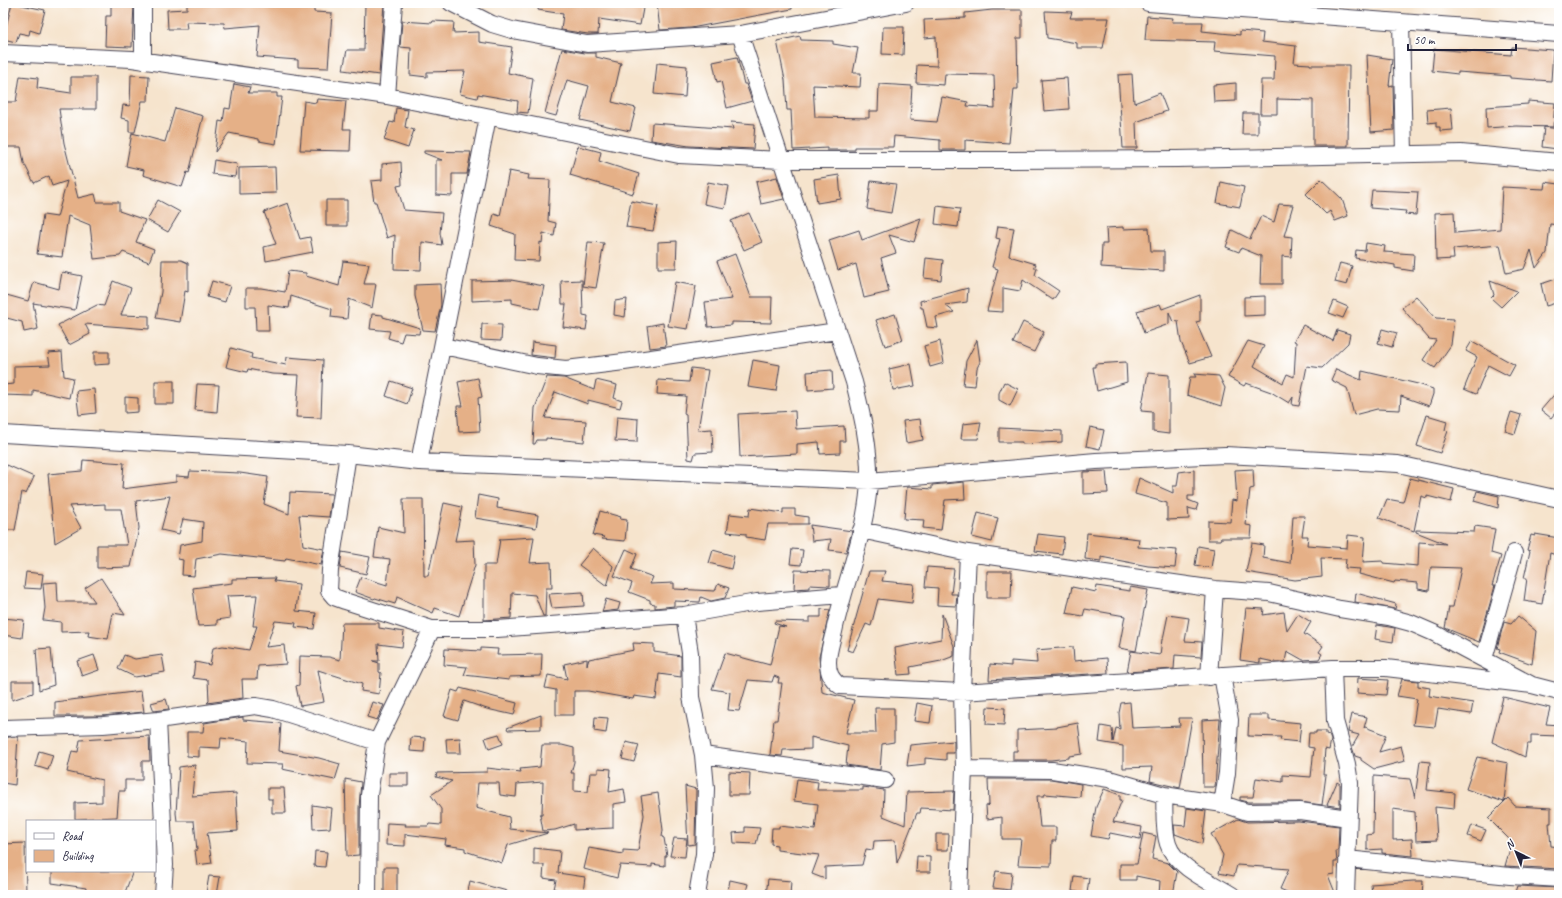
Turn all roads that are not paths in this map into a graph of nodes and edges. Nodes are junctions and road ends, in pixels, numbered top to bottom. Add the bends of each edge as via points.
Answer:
1 (142, 3) edge
2 (394, 3) edge
3 (451, 3) edge
4 (906, 3) edge
5 (1148, 3) edge
6 (1401, 22) junction
7 (740, 34) junction
8 (1559, 34) edge
9 (3, 53) edge
10 (143, 60) junction
11 (387, 96) junction
12 (488, 117) junction
13 (1404, 153) junction
14 (781, 160) junction
15 (1559, 162) edge
16 (837, 331) junction
17 (443, 346) junction
18 (3, 434) edge
19 (348, 454) junction
20 (419, 462) junction
21 (869, 482) junction
22 (1559, 499) edge
23 (861, 530) junction
24 (968, 553) junction
25 (1514, 553) dead end
26 (1215, 589) junction
27 (842, 595) junction
28 (684, 614) junction
29 (432, 629) junction
30 (1484, 659) junction
31 (1333, 668) junction
32 (1216, 676) junction
33 (1532, 685) junction
34 (962, 692) junction
35 (1559, 692) edge
36 (158, 720) junction
37 (3, 728) edge
38 (377, 742) junction
39 (703, 755) junction
40 (964, 769) junction
41 (885, 780) dead end
42 (1164, 795) junction
43 (1222, 804) junction
44 (1348, 818) junction
45 (1347, 859) junction
46 (1559, 879) edge
47 (163, 895) edge
48 (368, 895) edge
49 (697, 895) edge
50 (959, 895) edge
51 (1232, 895) edge
52 (1346, 895) edge

1 - 10 street
2 - 11 street
3 - 7 street via 505,28 587,44
4 - 7 street
5 - 6 street
6 - 8 street
6 - 13 street
7 - 14 street
9 - 10 street
10 - 11 street
11 - 12 street
12 - 14 street via 679,155
12 - 17 street
13 - 14 street via 1177,159
13 - 15 street via 1461,153
14 - 16 street
16 - 17 street via 566,368 537,366
16 - 21 street via 854,382 866,432
17 - 20 street
18 - 19 street
19 - 20 street
19 - 29 street via 329,591 345,601
20 - 21 street
21 - 22 street via 1096,461 1225,455 1398,464
21 - 23 street
23 - 24 street
23 - 27 street
24 - 26 street
24 - 34 street
25 - 30 street
26 - 30 street via 1269,593 1388,617 1434,633
26 - 32 street
27 - 28 street via 757,602
27 - 34 street via 828,661 830,676 840,686
28 - 29 street via 497,629
28 - 39 street via 690,653 691,697
29 - 38 street
30 - 33 street
31 - 32 street
31 - 33 street via 1386,668
31 - 44 street via 1336,729 1349,774
32 - 34 street
32 - 43 street via 1230,720 1227,773
33 - 35 street
34 - 40 street
36 - 37 street via 103,725
36 - 38 street via 255,706 273,708
36 - 47 street via 165,865
38 - 48 street via 369,795
39 - 41 street
39 - 49 street via 706,788 704,854
40 - 42 street via 1052,770 1109,779
40 - 50 street
42 - 43 street
42 - 51 street via 1168,846 1192,871
43 - 44 street via 1250,813 1300,810
44 - 45 street
45 - 46 street
45 - 52 street

